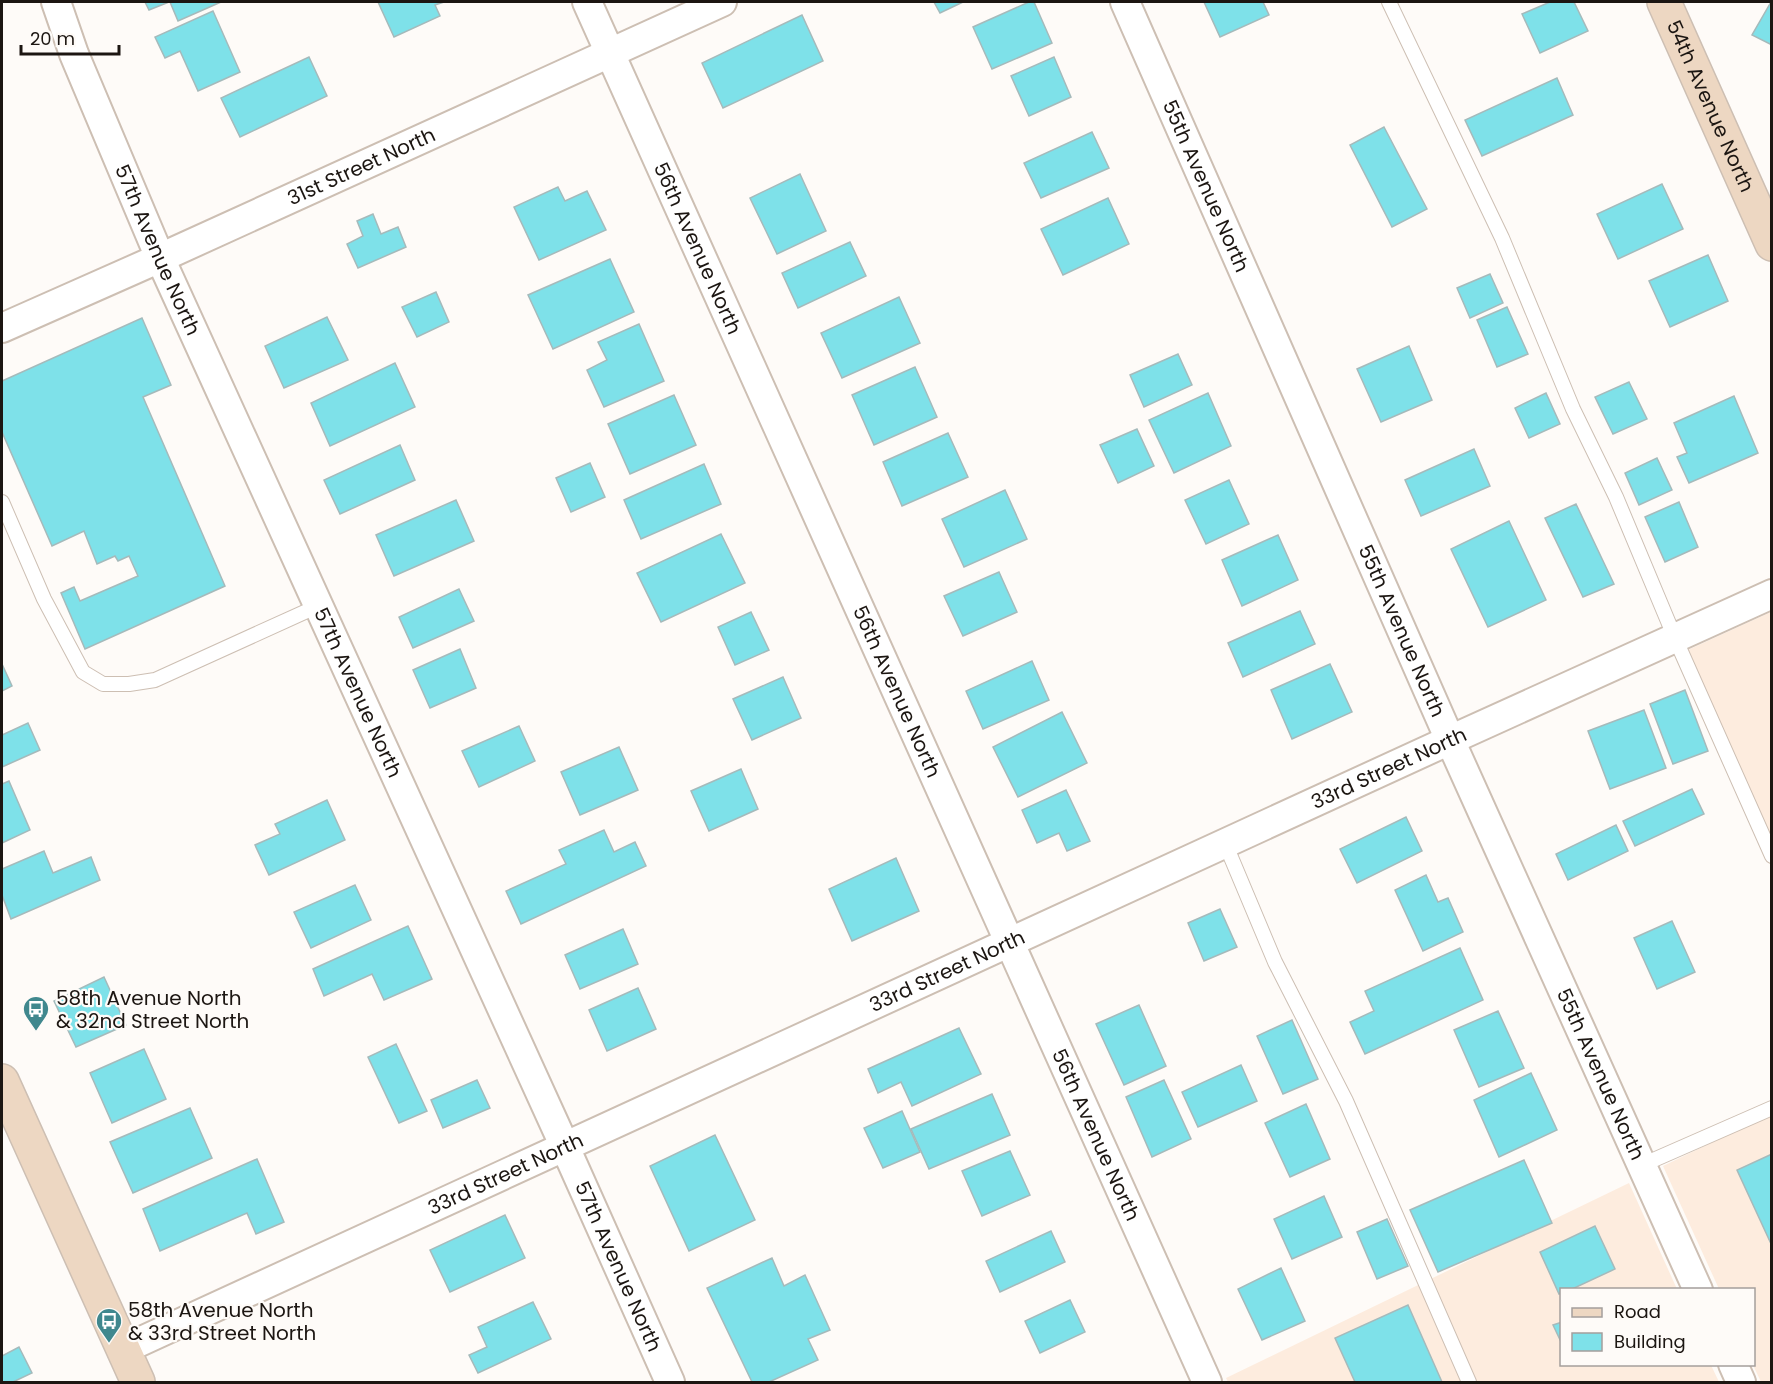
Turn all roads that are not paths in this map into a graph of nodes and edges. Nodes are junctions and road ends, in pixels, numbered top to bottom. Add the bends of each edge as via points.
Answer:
1 (56, 2) edge
2 (587, 2) edge
3 (722, 2) edge
4 (1125, 2) edge
5 (1389, 2) edge
6 (1664, 2) edge
7 (610, 51) junction
8 (1772, 244) edge
9 (160, 258) junction
10 (2, 327) edge
11 (2, 502) edge
12 (1772, 594) edge
13 (318, 606) junction
14 (1675, 638) junction
15 (1450, 740) junction
16 (1225, 843) junction
17 (1772, 856) edge
18 (1008, 942) junction
19 (2, 1081) edge
20 (1772, 1108) edge
21 (565, 1147) junction
22 (1642, 1165) junction
23 (1697, 1288) edge
24 (122, 1350) junction
25 (1732, 1366) edge
26 (138, 1383) edge
27 (670, 1383) edge
28 (1207, 1383) edge
29 (1469, 1383) edge
30 (1741, 1383) edge

1 - 9 street, 57th Avenue North
2 - 7 street, 56th Avenue North
3 - 7 street, 31st Street North
4 - 15 street, 55th Avenue North
5 - 14 lane via 1502,238
6 - 8 street, 54th Avenue North
7 - 9 street, 31st Street North
7 - 18 street, 56th Avenue North
9 - 10 street, 31st Street North
9 - 13 street, 57th Avenue North
11 - 13 lane via 44,599 83,672 103,684 155,680
12 - 14 street, 33rd Street North
13 - 21 street, 57th Avenue North
14 - 15 street, 33rd Street North
14 - 17 lane
15 - 16 street, 33rd Street North
15 - 22 street, 55th Avenue North
16 - 18 street, 33rd Street North
16 - 29 lane via 1275,962 1346,1101
18 - 21 street, 33rd Street North
18 - 28 street, 56th Avenue North
19 - 24 street
20 - 22 lane
21 - 24 street, 33rd Street North
21 - 27 street, 57th Avenue North
22 - 23 street, 55th Avenue North
24 - 26 street
25 - 30 street

